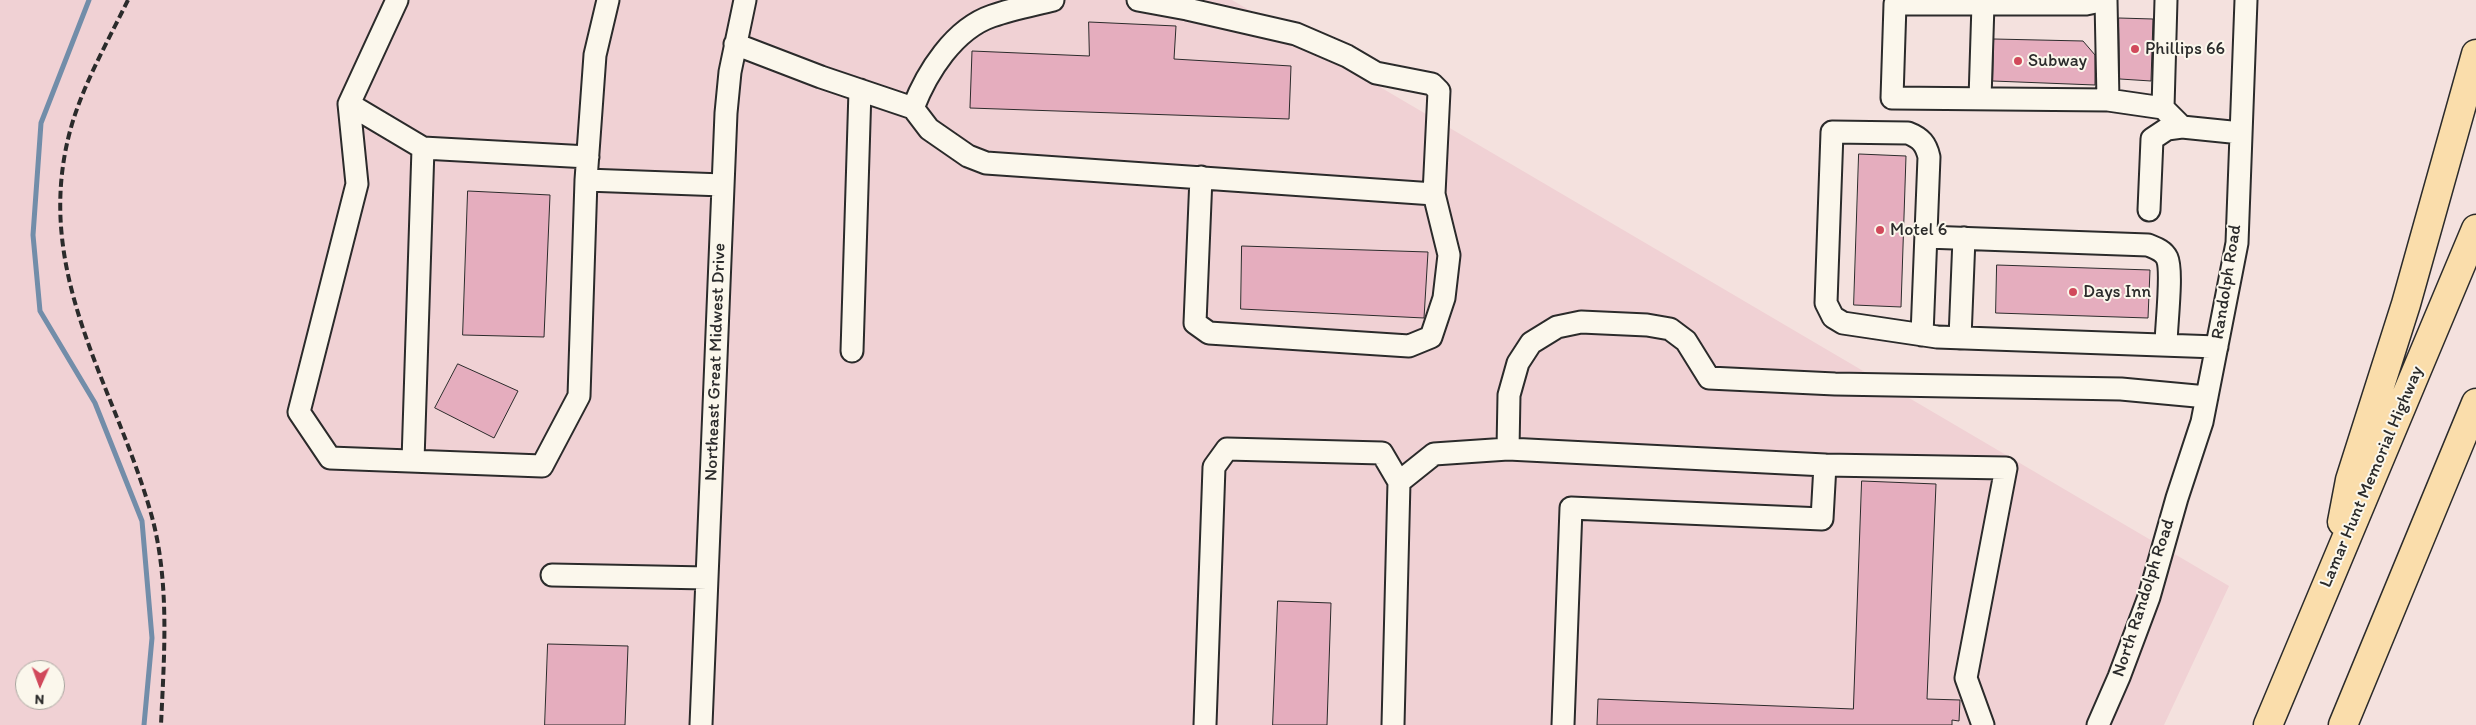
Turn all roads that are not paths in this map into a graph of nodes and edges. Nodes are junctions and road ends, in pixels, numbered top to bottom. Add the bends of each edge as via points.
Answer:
1 (397, 0) edge
2 (608, 0) edge
3 (745, 0) edge
4 (1052, 0) edge
5 (1138, 0) edge
6 (2106, 0) edge
7 (2166, 0) edge
8 (2246, 0) edge
9 (1983, 4) junction
10 (735, 44) junction
11 (2476, 54) edge
12 (860, 90) junction
13 (1980, 99) junction
14 (2108, 100) junction
15 (349, 104) junction
16 (913, 108) junction
17 (2163, 108) junction
18 (2182, 126) junction
19 (2241, 133) junction
20 (423, 148) junction
21 (588, 157) junction
22 (1201, 177) junction
23 (586, 180) junction
24 (723, 185) junction
25 (1434, 194) junction
26 (2149, 210) dead end
27 (2476, 229) edge
28 (1926, 237) junction
29 (1964, 238) junction
30 (1922, 335) junction
31 (1960, 338) junction
32 (2166, 345) junction
33 (2216, 347) junction
34 (852, 351) dead end
35 (2207, 397) junction
36 (2476, 403) edge
37 (1508, 449) junction
38 (414, 461) junction
39 (1825, 465) junction
40 (1399, 482) junction
41 (2177, 498) joint
42 (2336, 566) junction
43 (552, 575) dead end
44 (707, 578) junction
45 (701, 725) edge
46 (1205, 725) edge
47 (1393, 725) edge
48 (1563, 725) edge
49 (1983, 725) edge
50 (2098, 725) edge
51 (2268, 725) edge
52 (2343, 725) edge

1 - 15 street
2 - 21 street via 595,55
3 - 10 street, Northeast Great Midwest Drive
4 - 16 street via 990,16 956,38 922,86
5 - 25 street via 1296,34 1376,73 1432,84 1439,91
6 - 9 street via 2086,4
6 - 14 street
7 - 17 street
8 - 19 street, Randolph Road
9 - 13 street
9 - 13 street via 1895,4 1892,98
10 - 12 street
10 - 24 street, Northeast Great Midwest Drive via 726,113
11 - 42 highway via 2406,304 2350,480
12 - 16 street
12 - 34 street
13 - 14 street
14 - 17 street
15 - 20 street
15 - 38 street via 357,184 299,412 330,458
16 - 22 street via 929,129 968,156 986,163
17 - 18 street
18 - 19 street
18 - 26 street via 2167,129 2152,139
19 - 33 street, Randolph Road via 2236,243
20 - 21 street
20 - 38 street
21 - 23 street
22 - 25 street
22 - 25 street via 1195,323 1209,333 1409,346 1431,337 1444,298 1449,255
23 - 24 street
23 - 38 street via 578,396 542,466
24 - 44 street, Northeast Great Midwest Drive
27 - 42 highway, Lamar Hunt Memorial Highway
28 - 29 street
28 - 30 street
28 - 30 street via 1929,157 1926,145 1908,133 1832,132 1826,303 1833,317 1843,324
29 - 31 street
29 - 32 street via 2148,245 2159,249 2167,258 2169,272
30 - 31 street
31 - 32 street
32 - 33 street
33 - 35 street, Randolph Road
35 - 37 street via 2120,389 1835,384 1709,378 1686,340 1670,329 1581,322 1557,327 1531,343 1518,363 1510,395
35 - 41 street, Randolph Road
36 - 52 highway
37 - 39 street
37 - 40 street via 1434,454
39 - 48 street via 1822,519 1571,508
39 - 49 street via 2006,468 1966,678
40 - 46 street via 1382,453 1227,449 1214,467
40 - 47 street
41 - 50 street, North Randolph Road via 2149,597
42 - 51 highway, Lamar Hunt Memorial Highway
43 - 44 street
44 - 45 street, Northeast Great Midwest Drive

